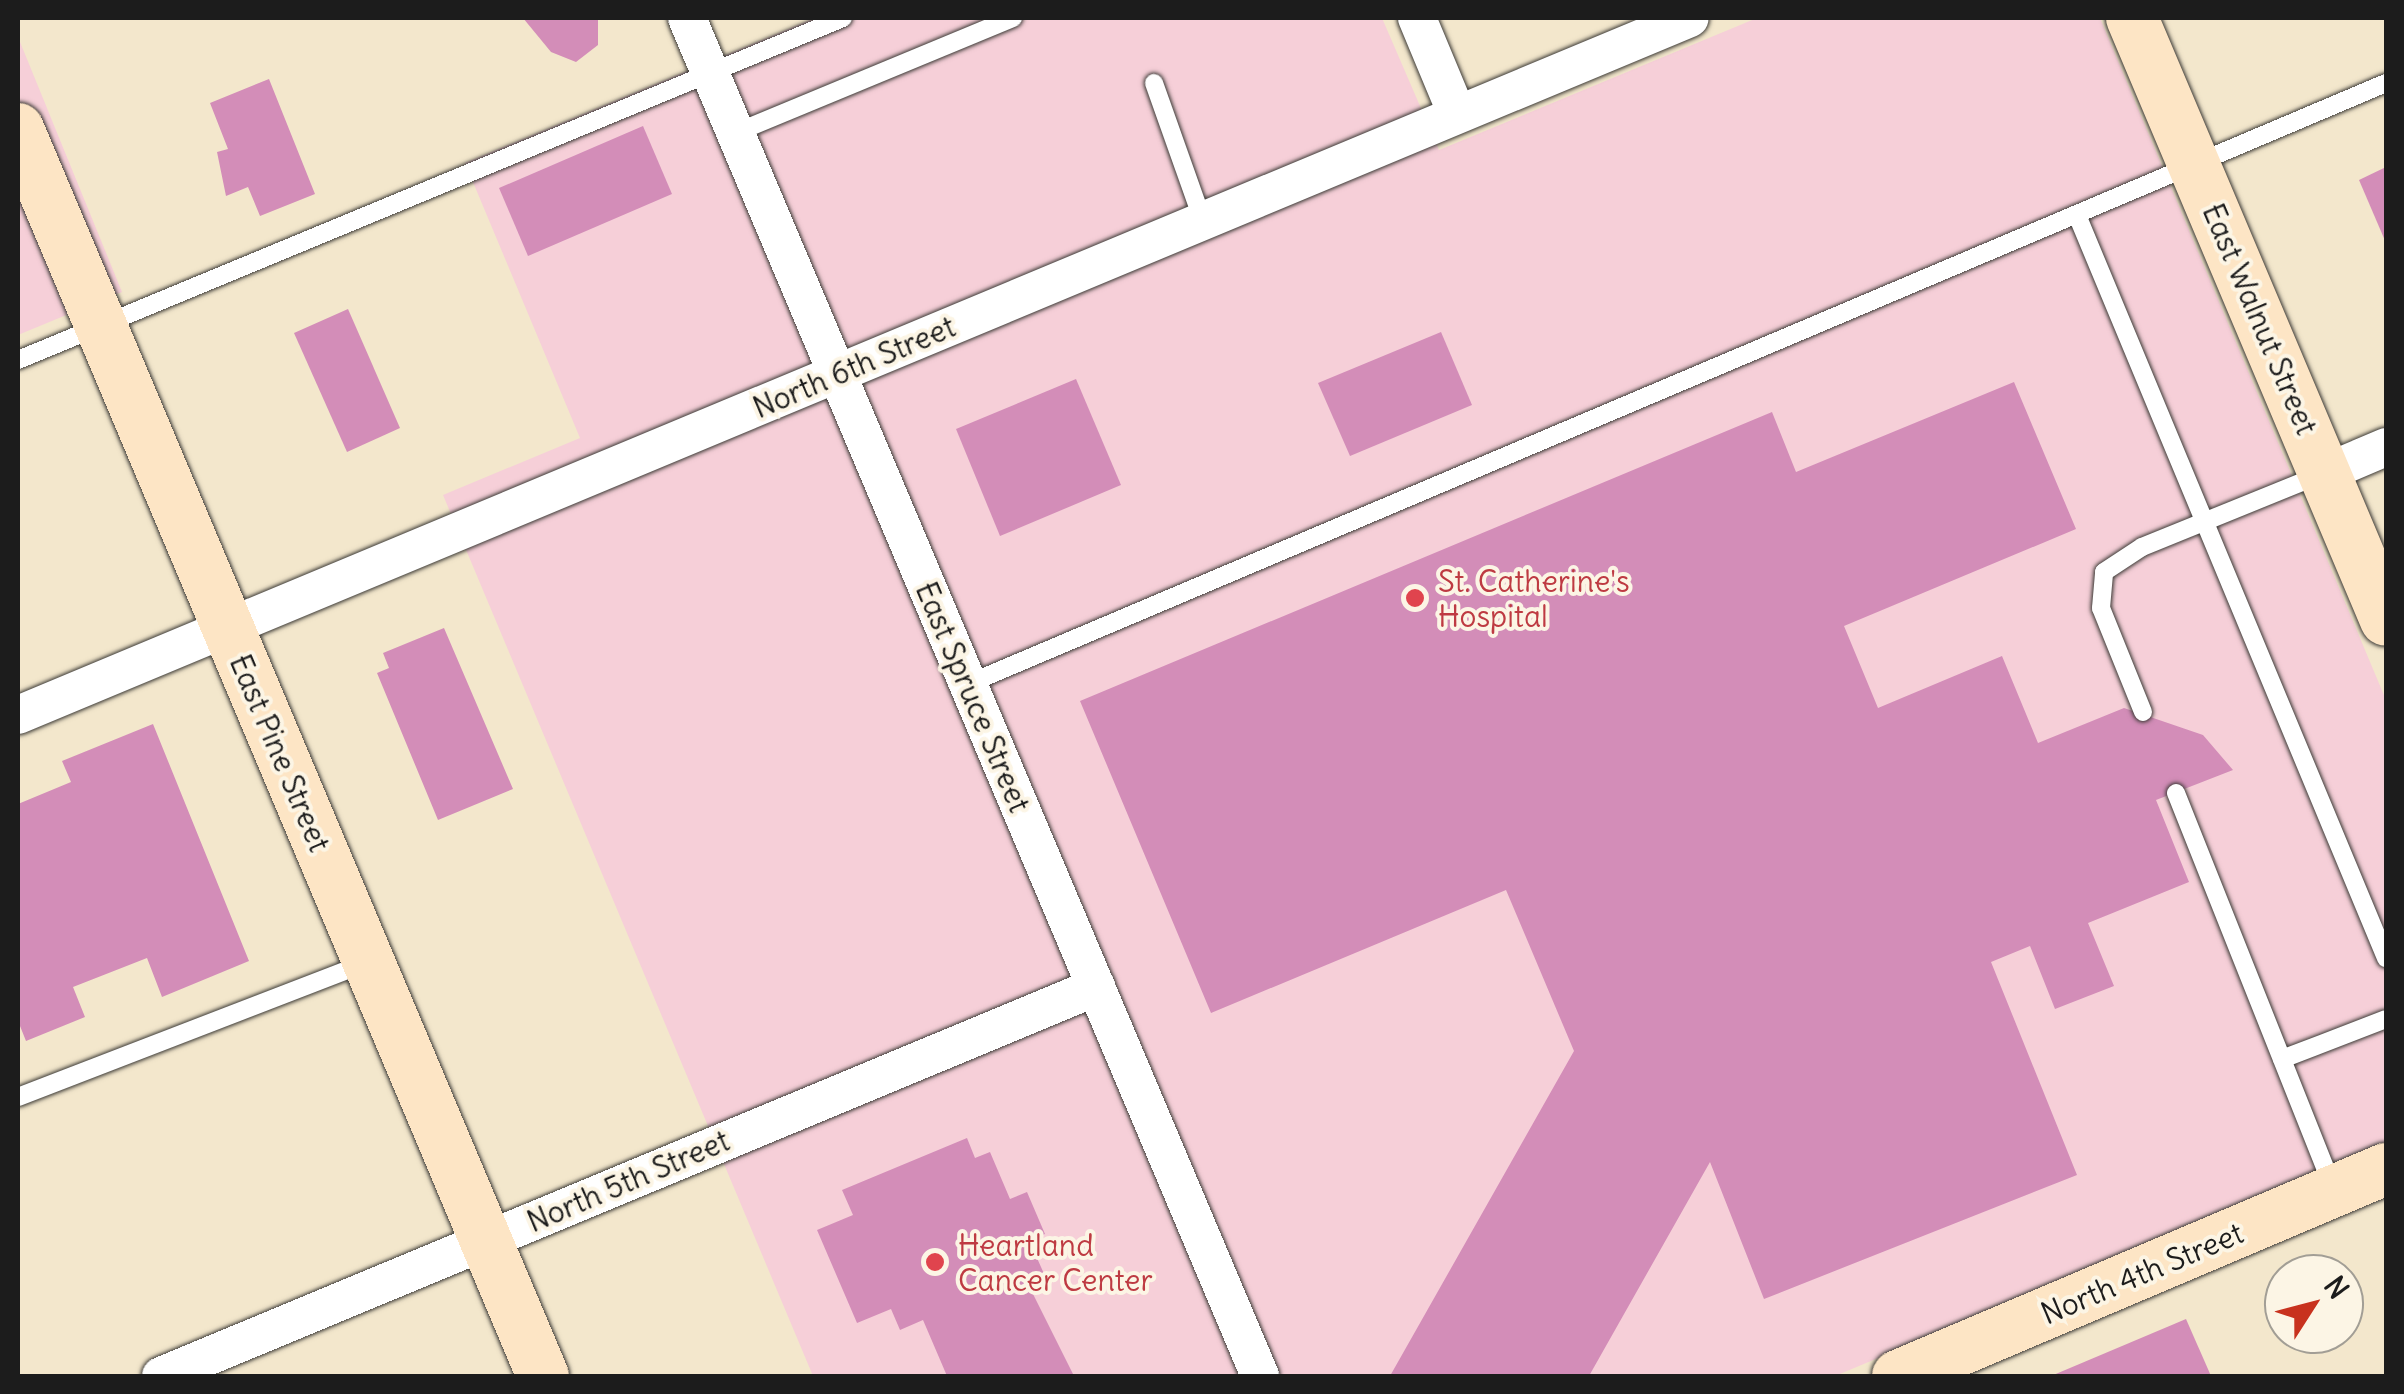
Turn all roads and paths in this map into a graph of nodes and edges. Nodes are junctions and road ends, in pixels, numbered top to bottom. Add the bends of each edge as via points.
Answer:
1 (687, 18) edge
2 (843, 18) edge
3 (1013, 18) edge
4 (1416, 18) edge
5 (1690, 18) edge
6 (2132, 18) edge
7 (712, 76) junction
8 (1154, 82) dead end
9 (2386, 84) edge
10 (1458, 114) junction
11 (18, 129) edge
12 (736, 133) junction
13 (2195, 166) junction
14 (2077, 216) junction
15 (1203, 220) junction
16 (100, 326) junction
17 (18, 360) edge
18 (837, 374) junction
19 (2386, 447) edge
20 (2324, 473) junction
21 (2199, 524) junction
22 (2386, 620) edge
23 (228, 628) junction
24 (968, 684) junction
25 (2143, 712) dead end
26 (18, 715) edge
27 (2176, 792) dead end
28 (2386, 958) edge
29 (368, 962) junction
30 (1096, 987) junction
31 (2386, 1020) edge
32 (2282, 1059) junction
33 (18, 1096) edge
34 (2386, 1169) edge
35 (2334, 1191) junction
36 (486, 1240) junction
37 (161, 1376) edge
38 (543, 1376) edge
39 (1260, 1376) edge
40 (1898, 1376) edge

1 - 7 street, East Spruce Street
2 - 7 lane
3 - 12 lane
4 - 10 street
5 - 10 street, North 6th Street
6 - 13 street, East Walnut Street
7 - 12 street, East Spruce Street
7 - 16 lane
8 - 15 lane
9 - 13 lane
10 - 15 street, North 6th Street
11 - 16 street, East Pine Street
12 - 18 street, East Spruce Street
13 - 14 lane
13 - 20 street, East Walnut Street
14 - 21 lane
14 - 24 lane
15 - 18 street, North 6th Street
16 - 17 lane
16 - 23 street, East Pine Street
18 - 23 street, North 6th Street
18 - 24 street, East Spruce Street
19 - 20 street
20 - 21 lane
20 - 22 street, East Walnut Street
21 - 25 lane via 2104,572 2101,608
21 - 28 lane
23 - 26 street, North 6th Street
23 - 29 street, East Pine Street
24 - 30 street, East Spruce Street
27 - 32 lane
29 - 33 lane
29 - 36 street, East Pine Street
30 - 36 street, North 5th Street
30 - 39 street, East Spruce Street
31 - 32 lane
32 - 35 lane
34 - 35 street, North 4th Street
35 - 40 street, North 4th Street
36 - 37 street, North 5th Street
36 - 38 street, East Pine Street

